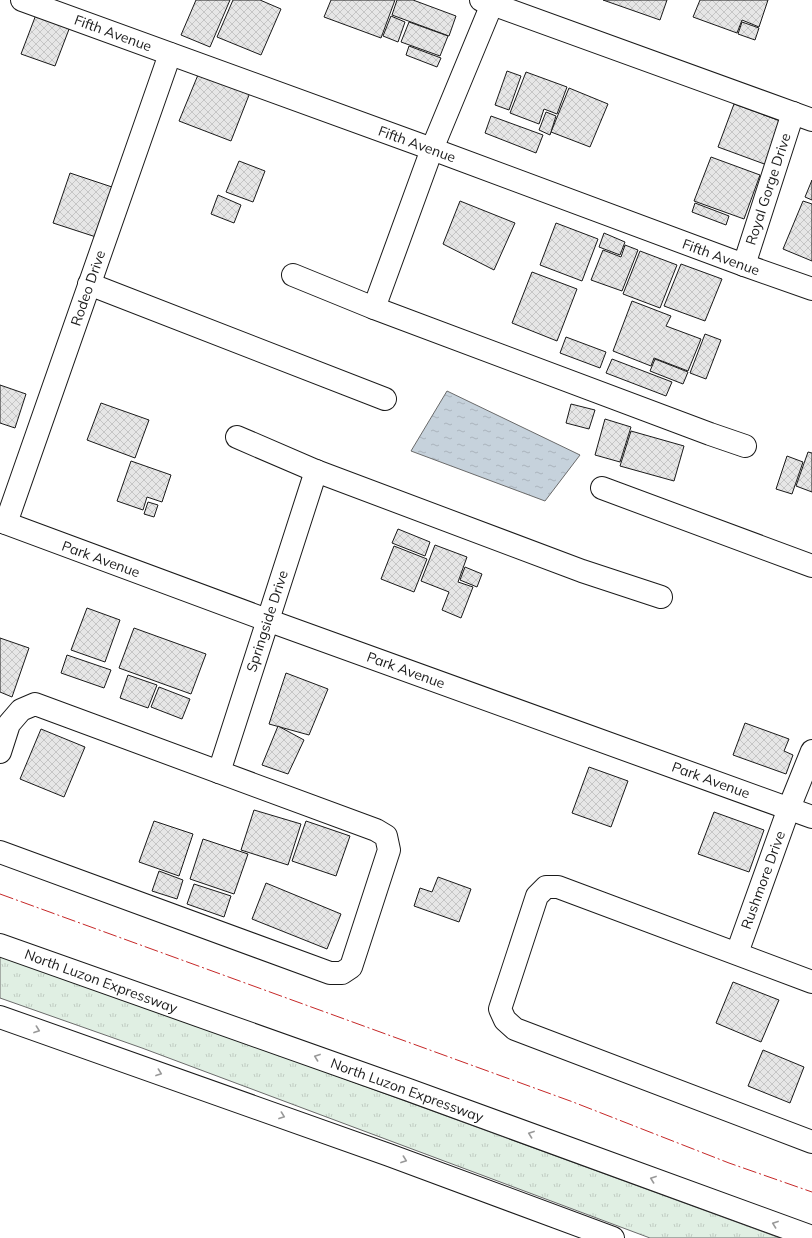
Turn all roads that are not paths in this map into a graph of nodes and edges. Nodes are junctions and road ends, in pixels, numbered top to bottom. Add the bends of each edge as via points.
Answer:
1 (22, 0) edge
2 (486, 2) edge
3 (170, 54) junction
4 (803, 116) edge
5 (432, 149) junction
6 (744, 265) junction
7 (293, 275) dead end
8 (89, 284) junction
9 (812, 289) edge
10 (374, 308) junction
11 (385, 398) dead end
12 (237, 437) dead end
13 (745, 446) dead end
14 (316, 471) junction
15 (602, 488) dead end
16 (3, 522) edge
17 (812, 566) edge
18 (661, 597) dead end
19 (267, 620) junction
20 (812, 751) edge
21 (0, 752) edge
22 (219, 772) junction
23 (789, 808) junction
24 (812, 817) edge
25 (0, 852) edge
26 (0, 945) edge
27 (737, 953) junction
28 (812, 982) edge
29 (0, 1017) edge
30 (812, 1142) edge
31 (812, 1237) edge
32 (613, 1238) edge

1 - 3 main road, Fifth Avenue
2 - 4 main road
2 - 5 main road
3 - 5 main road, Fifth Avenue
3 - 8 main road, Rodeo Drive
4 - 6 main road, Royal Gorge Drive
5 - 6 main road, Fifth Avenue
5 - 10 main road
6 - 9 main road, Fifth Avenue
7 - 10 main road
8 - 11 main road
8 - 16 main road, Rodeo Drive
10 - 13 main road
12 - 14 main road
14 - 18 main road via 582,571
14 - 19 main road, Springside Drive
15 - 17 main road
16 - 19 main road, Park Avenue
19 - 22 main road, Springside Drive
19 - 23 main road, Park Avenue
20 - 23 main road, Rushmore Drive
21 - 22 main road via 9,724 21,710 35,704
22 - 25 main road via 376,830 386,836 389,850 351,967 342,973 330,973
23 - 24 main road, Park Avenue
23 - 27 main road, Rushmore Drive
31 -> 26 main road, North Luzon Expressway
27 - 28 main road
27 - 30 main road via 558,887 546,887 537,896 500,1008 505,1020 515,1029
29 -> 32 main road via 389,1155

